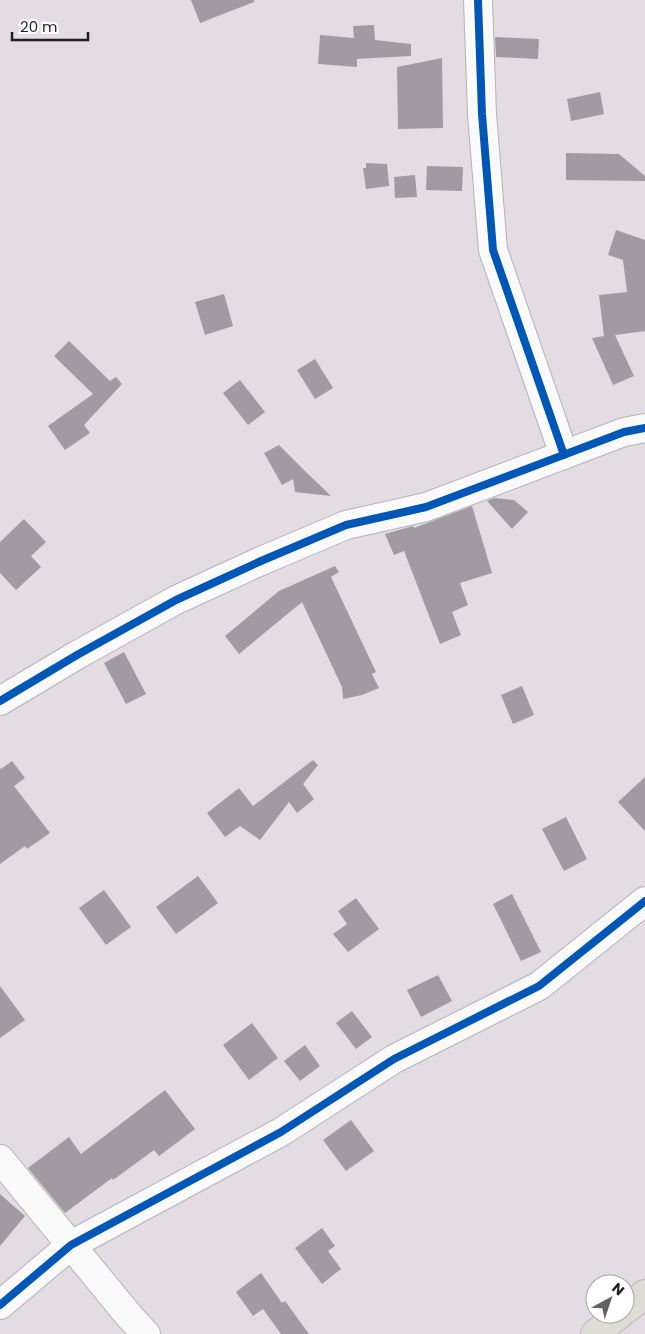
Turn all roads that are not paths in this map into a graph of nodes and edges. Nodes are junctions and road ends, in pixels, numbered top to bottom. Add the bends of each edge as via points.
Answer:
1 (478, 0) edge
2 (645, 428) edge
3 (564, 456) junction
4 (0, 701) edge
5 (645, 900) edge
6 (0, 1159) edge
7 (71, 1245) junction
8 (645, 1294) edge
9 (635, 1302) edge
10 (0, 1305) edge
11 (608, 1324) edge
12 (146, 1334) edge
13 (595, 1334) edge

1 - 3 street via 482,114 493,250
2 - 3 street via 624,432
3 - 4 street via 426,507 346,525 261,561 176,600
5 - 7 street via 539,986 394,1059 281,1132
6 - 7 street
7 - 10 street
7 - 12 street
8 - 9 highway
11 - 13 highway

